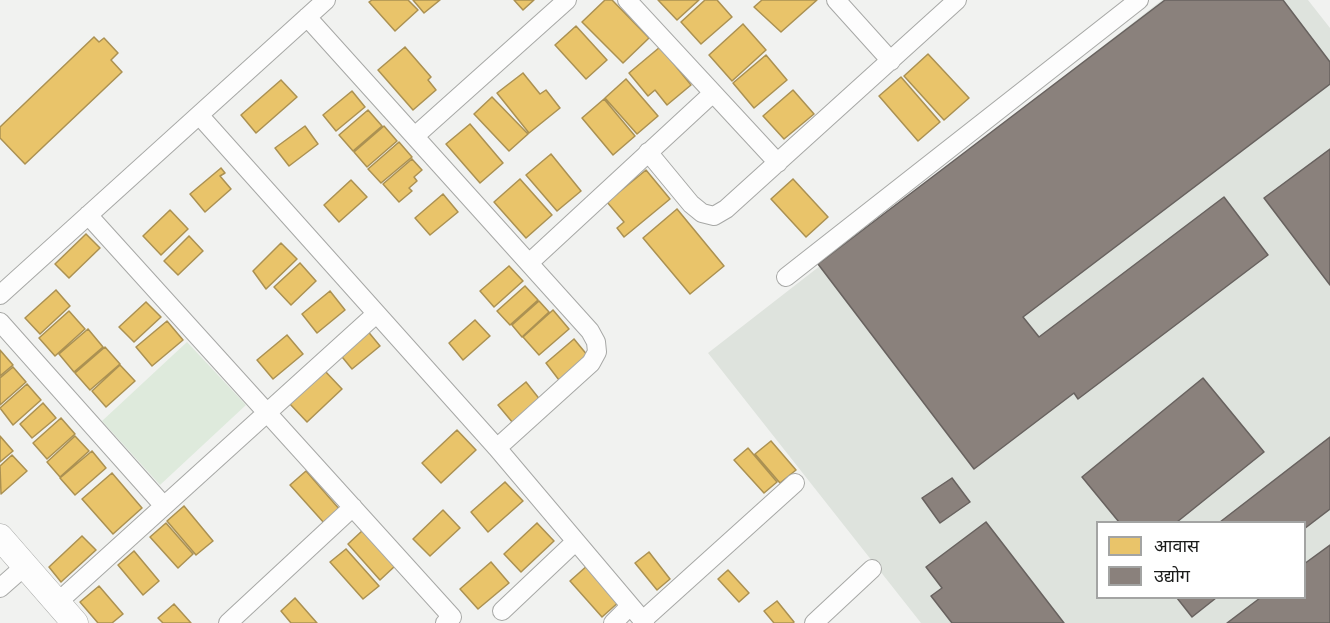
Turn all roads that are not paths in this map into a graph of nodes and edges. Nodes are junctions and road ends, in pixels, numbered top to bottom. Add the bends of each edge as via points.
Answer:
1 (326, 0) edge
2 (567, 0) edge
3 (627, 0) edge
4 (836, 0) edge
5 (957, 0) edge
6 (1138, 0) edge
7 (307, 17) junction
8 (891, 61) junction
9 (713, 93) junction
10 (199, 115) junction
11 (415, 136) junction
12 (648, 153) junction
13 (778, 163) junction
14 (88, 215) junction
15 (529, 263) junction
16 (786, 277) dead end
17 (0, 295) edge
18 (376, 314) junction
19 (0, 322) edge
20 (267, 413) junction
21 (497, 448) junction
22 (795, 483) dead end
23 (164, 506) junction
24 (352, 507) junction
25 (0, 537) edge
26 (575, 542) junction
27 (26, 566) junction
28 (872, 569) dead end
29 (0, 588) edge
30 (58, 602) junction
31 (630, 606) junction
32 (502, 611) dead end
33 (644, 622) edge
34 (75, 623) edge
35 (228, 623) edge
36 (444, 623) edge
37 (613, 623) edge
38 (814, 623) edge

1 - 7 street
2 - 11 street
3 - 9 street
4 - 8 street
5 - 8 street
6 - 16 street
7 - 10 street
7 - 11 street
8 - 13 street
9 - 12 street
9 - 13 street
10 - 14 street
10 - 18 street
11 - 15 street
12 - 13 street via 691,204 714,216
12 - 15 street
14 - 17 street
14 - 20 street
15 - 21 street via 590,331 597,352 591,363
18 - 20 street
18 - 21 street
19 - 23 street
20 - 23 street
20 - 24 street
21 - 26 street
22 - 33 street
23 - 30 street
24 - 35 street
24 - 36 street via 452,617
25 - 27 street
26 - 31 street
26 - 32 street
27 - 29 street
27 - 30 street
28 - 38 street
30 - 34 street
31 - 33 street
31 - 37 street

